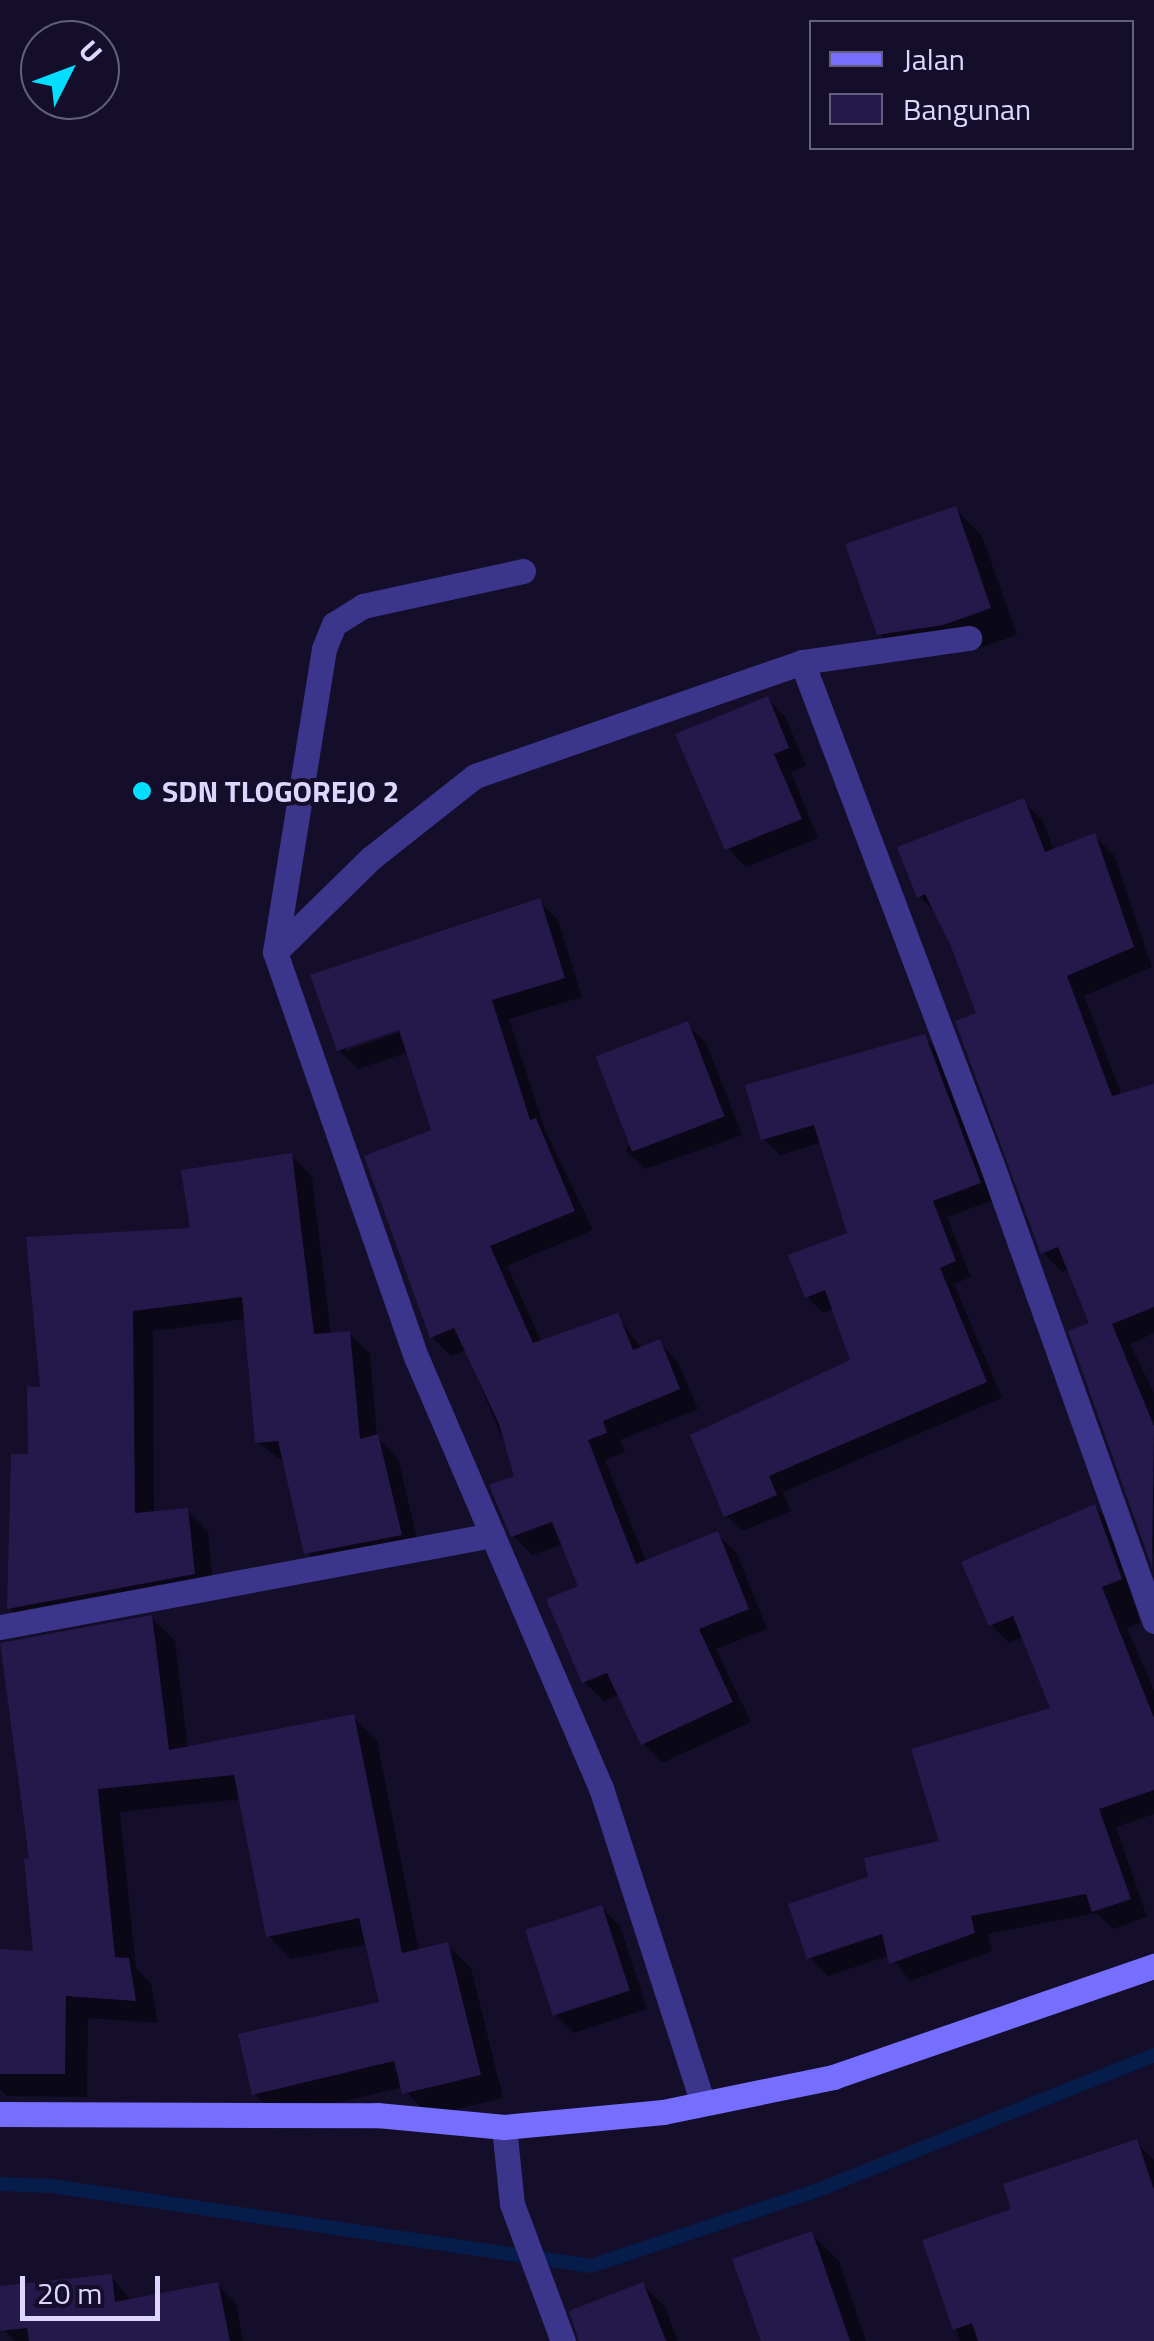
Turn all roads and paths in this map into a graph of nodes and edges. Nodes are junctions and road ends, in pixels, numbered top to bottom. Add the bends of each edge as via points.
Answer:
1 (524, 571) dead end
2 (970, 638) dead end
3 (802, 662) junction
4 (276, 952) junction
5 (492, 1534) junction
6 (1154, 1620) edge
7 (0, 1627) edge
8 (1154, 1966) edge
9 (703, 2103) junction
10 (0, 2114) edge
11 (504, 2126) junction
12 (563, 2341) edge

1 - 4 street via 363,606 334,624 324,649
2 - 3 street
3 - 4 street via 474,776 409,824
3 - 6 street via 992,1164
4 - 5 street via 417,1358
5 - 7 street
5 - 9 street via 601,1788
8 - 9 main road via 833,2077
9 - 11 main road
10 - 11 main road via 377,2116
11 - 12 street via 512,2204

